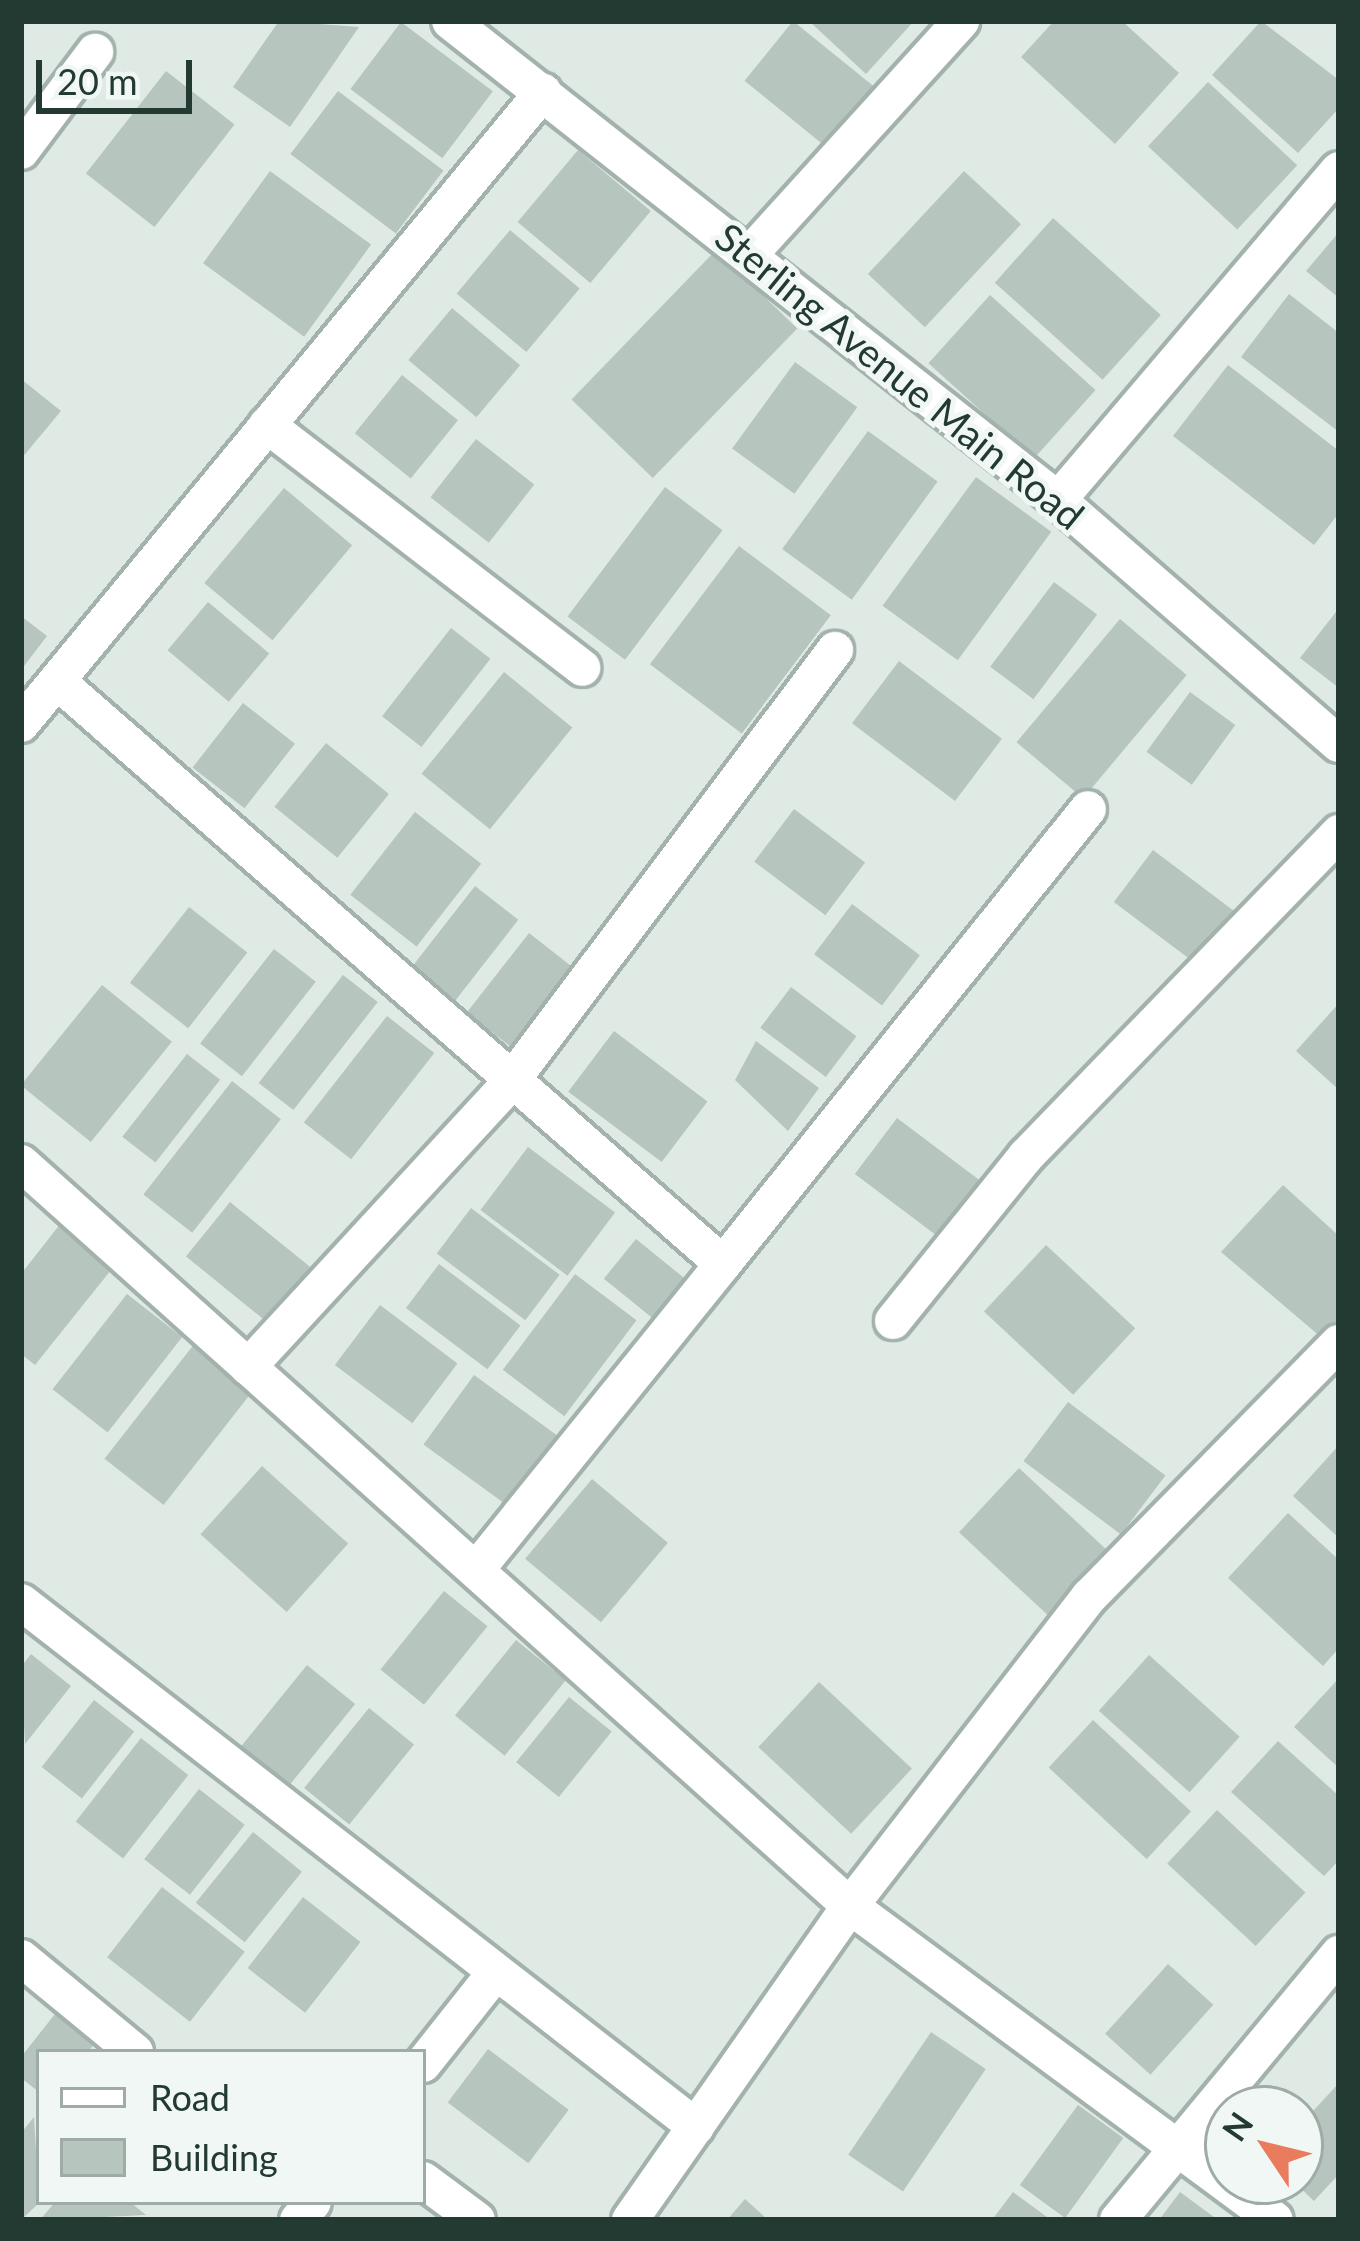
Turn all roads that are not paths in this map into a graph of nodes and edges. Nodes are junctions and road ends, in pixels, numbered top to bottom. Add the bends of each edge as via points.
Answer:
1 (450, 21) edge
2 (961, 21) edge
3 (95, 52) dead end
4 (543, 92) junction
5 (21, 151) edge
6 (1339, 170) edge
7 (749, 255) junction
8 (268, 425) junction
9 (1058, 500) junction
10 (835, 650) dead end
11 (582, 668) dead end
12 (57, 681) junction
13 (21, 724) edge
14 (1339, 744) edge
15 (1088, 809) dead end
16 (1339, 833) edge
17 (509, 1084) junction
18 (21, 1163) edge
19 (723, 1264) junction
20 (893, 1321) dead end
21 (1339, 1343) edge
22 (248, 1367) junction
23 (476, 1570) junction
24 (21, 1601) edge
25 (850, 1906) junction
26 (1339, 1954) edge
27 (21, 1958) edge
28 (492, 1976) junction
29 (125, 2043) edge
30 (426, 2059) edge
31 (696, 2126) junction
32 (1176, 2148) junction
33 (426, 2182) edge
34 (477, 2220) edge
35 (630, 2220) edge
36 (1118, 2220) edge
37 (1274, 2220) edge

1 - 4 street, Sterling Avenue Main Road
2 - 7 street
3 - 5 street
4 - 7 street, Sterling Avenue Main Road
4 - 8 street
6 - 9 street
7 - 9 street, Sterling Avenue Main Road
8 - 11 street
8 - 12 street
9 - 14 street, Sterling Avenue Main Road
10 - 17 street
12 - 13 street
12 - 17 street
15 - 19 street
16 - 20 street via 1026,1156
17 - 19 street
17 - 22 street
18 - 22 street
19 - 23 street
21 - 25 street via 1089,1597
22 - 23 street
23 - 25 street
24 - 28 street
25 - 31 street
25 - 32 street
26 - 32 street
27 - 29 street
28 - 30 street
28 - 31 street
31 - 35 street
32 - 36 street
32 - 37 street
33 - 34 street

